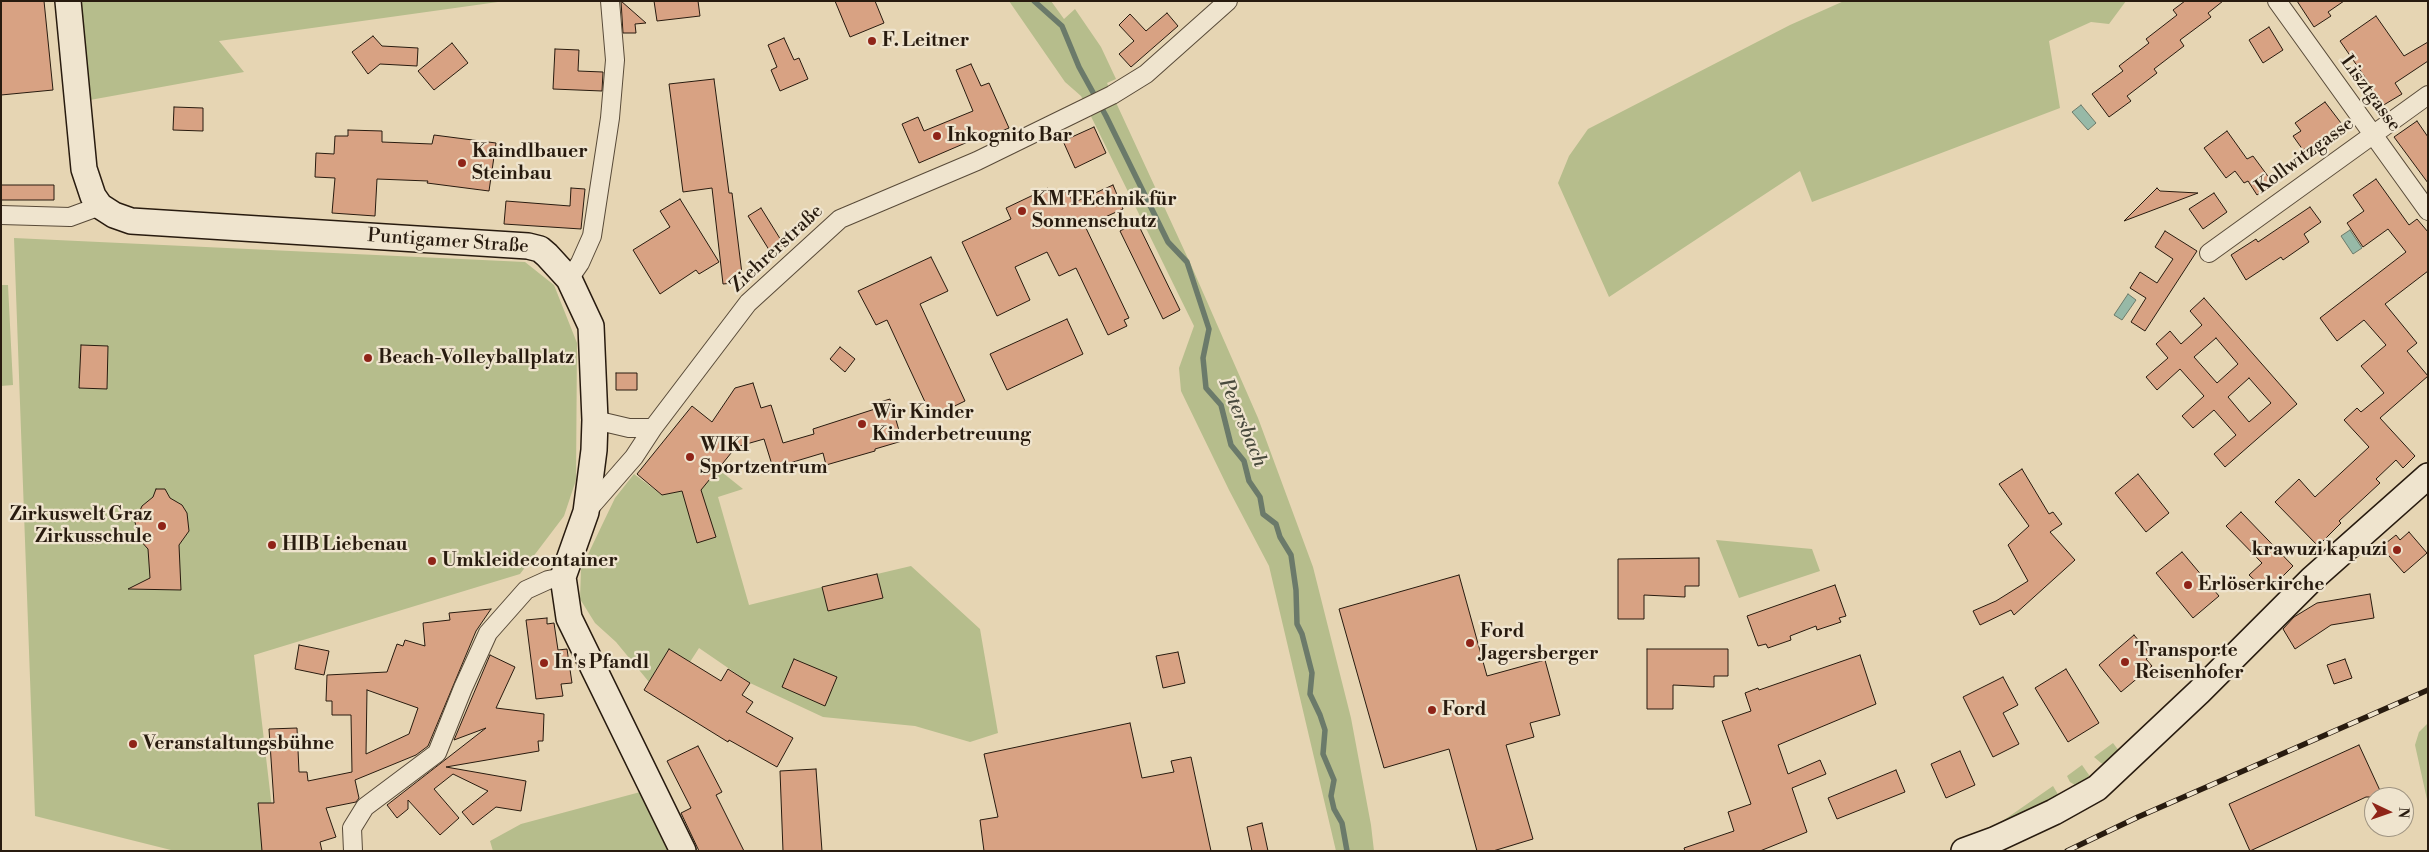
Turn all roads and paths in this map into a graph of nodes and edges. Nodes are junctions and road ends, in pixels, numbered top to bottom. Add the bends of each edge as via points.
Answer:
1 (68, 1) edge
2 (610, 1) edge
3 (1228, 1) edge
4 (2277, 1) edge
5 (2428, 95) edge
6 (2372, 133) junction
7 (100, 206) junction
8 (2428, 211) edge
9 (1, 215) edge
10 (2209, 253) dead end
11 (569, 279) junction
12 (595, 420) junction
13 (653, 428) junction
14 (2428, 476) edge
15 (586, 512) junction
16 (564, 577) junction
17 (353, 851) edge
18 (682, 851) edge
19 (1964, 851) edge

1 - 7 main road, Puntigamer Straße via 84,169 87,184
2 - 11 street via 615,60 610,118 592,236
3 - 13 street, Ziehrerstraße via 1146,74 1112,95 977,161 840,219 748,303
4 - 6 street, Lisztgasse
5 - 6 street, Kollwitzgasse
6 - 8 street, Lisztgasse
6 - 10 street, Kollwitzgasse
7 - 9 street via 70,217
7 - 11 main road, Puntigamer Straße via 114,216 131,221 528,246 548,255
11 - 12 main road, Puntigamer Straße via 591,326
12 - 13 street via 629,428
12 - 15 main road, Puntigamer Straße
13 - 15 street, Ziehrerstraße via 634,457
14 - 19 main road via 2312,579 2097,788 2054,812
15 - 16 main road, Puntigamer Straße
16 - 17 street via 526,590 488,633 437,753 365,806 352,828
16 - 18 main road, Puntigamer Straße via 570,618

